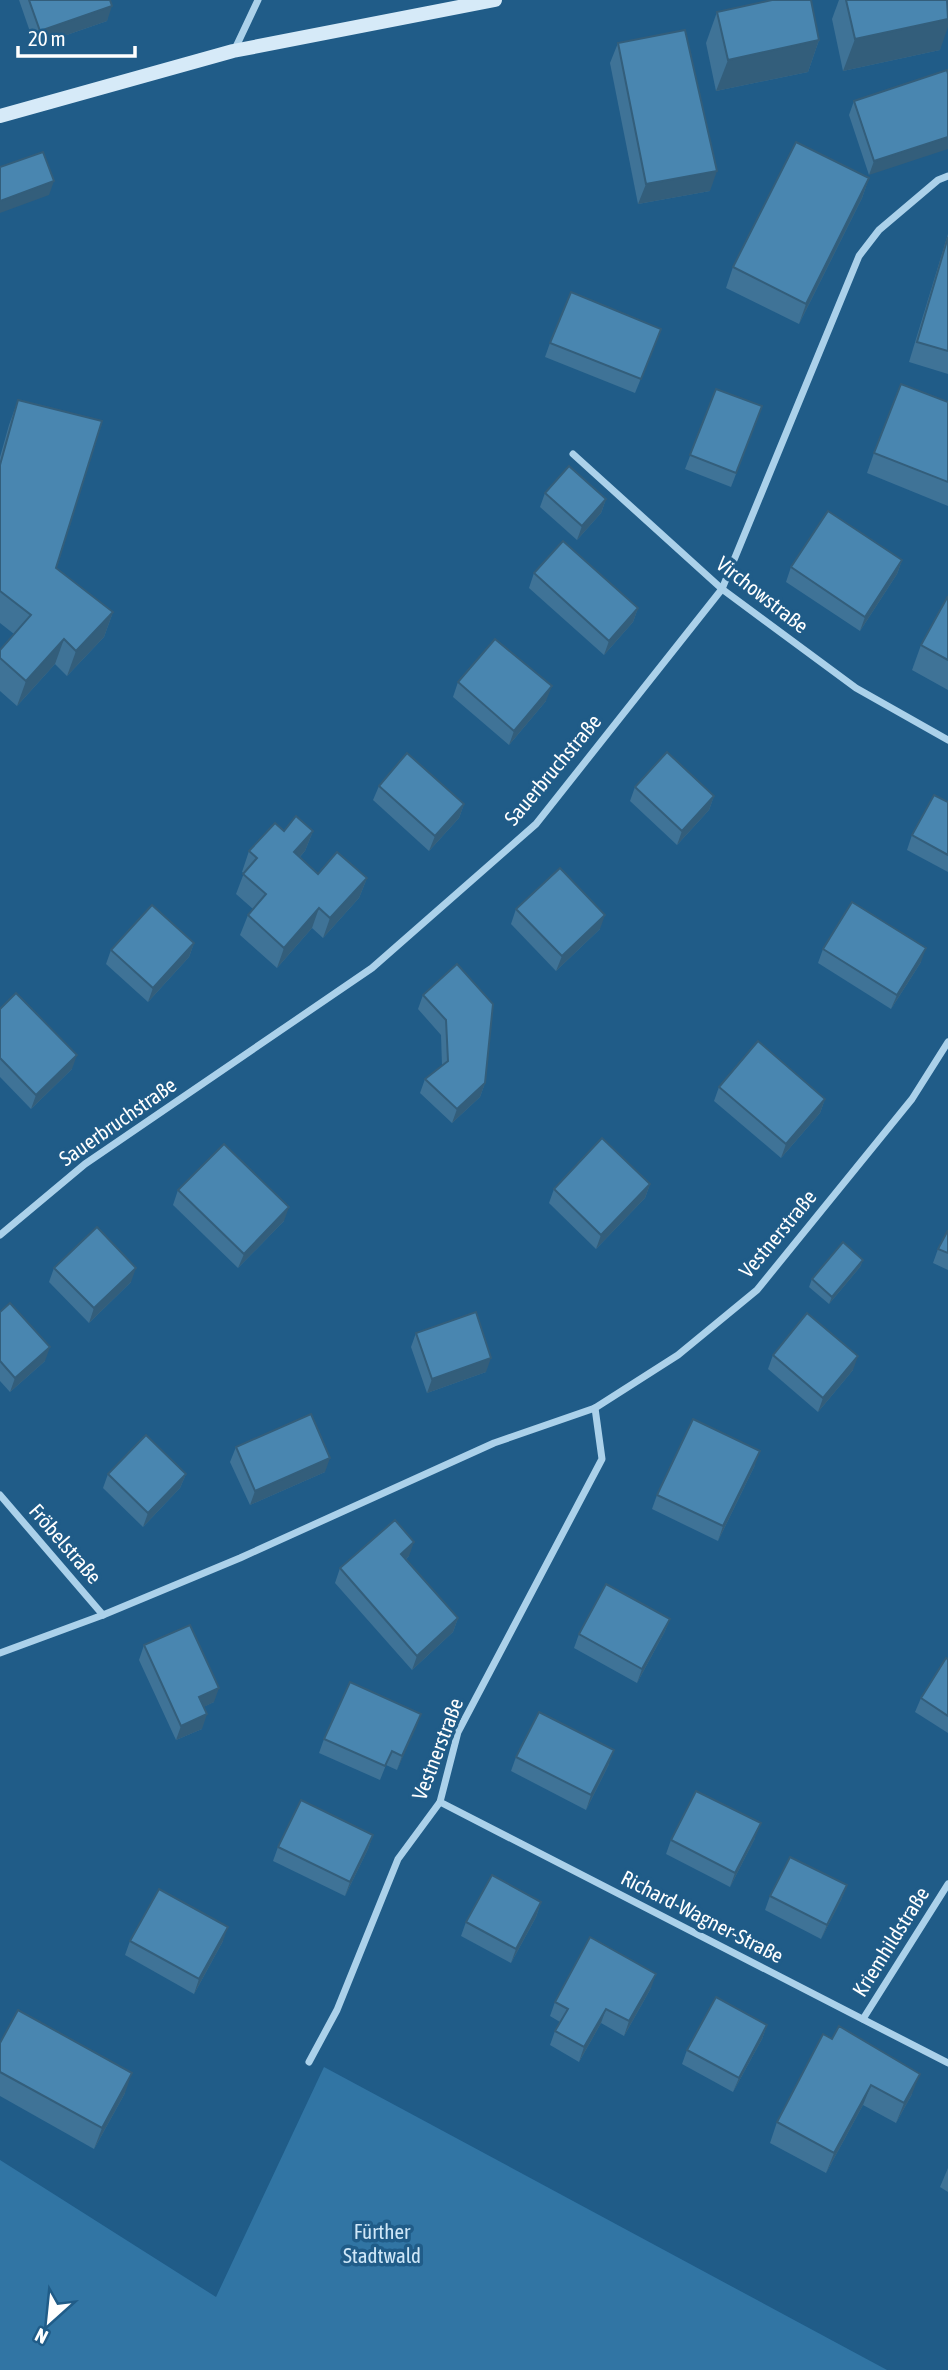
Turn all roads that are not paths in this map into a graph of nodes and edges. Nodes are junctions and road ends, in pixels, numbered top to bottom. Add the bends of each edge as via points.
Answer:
1 (258, 0) edge
2 (495, 0) edge
3 (233, 51) junction
4 (0, 116) edge
5 (948, 176) edge
6 (573, 454) dead end
7 (722, 589) junction
8 (948, 740) edge
9 (948, 1042) edge
10 (0, 1235) edge
11 (595, 1408) junction
12 (0, 1495) edge
13 (103, 1615) junction
14 (0, 1653) edge
15 (440, 1802) junction
16 (948, 1884) edge
17 (863, 2019) junction
18 (309, 2062) dead end
19 (948, 2063) edge

1 - 3 street
2 - 3 main road
3 - 4 main road
5 - 7 street, Sauerbruchstraße via 886,223 859,256
6 - 7 street, Virchowstraße
7 - 8 street, Virchowstraße via 856,688
7 - 10 street, Sauerbruchstraße via 526,833 372,968 85,1164
9 - 11 street, Vestnerstraße via 912,1099 757,1290 678,1355
11 - 13 street, Vestnerstraße via 494,1443
11 - 15 street, Vestnerstraße via 602,1459 458,1732
12 - 13 street, Fröbelstraße
13 - 14 street, Vestnerstraße
15 - 17 street, Richard-Wagner-Straße
15 - 18 street, Vestnerstraße via 398,1859 338,2010
16 - 17 street, Kriemhildstraße
17 - 19 street, Richard-Wagner-Straße

